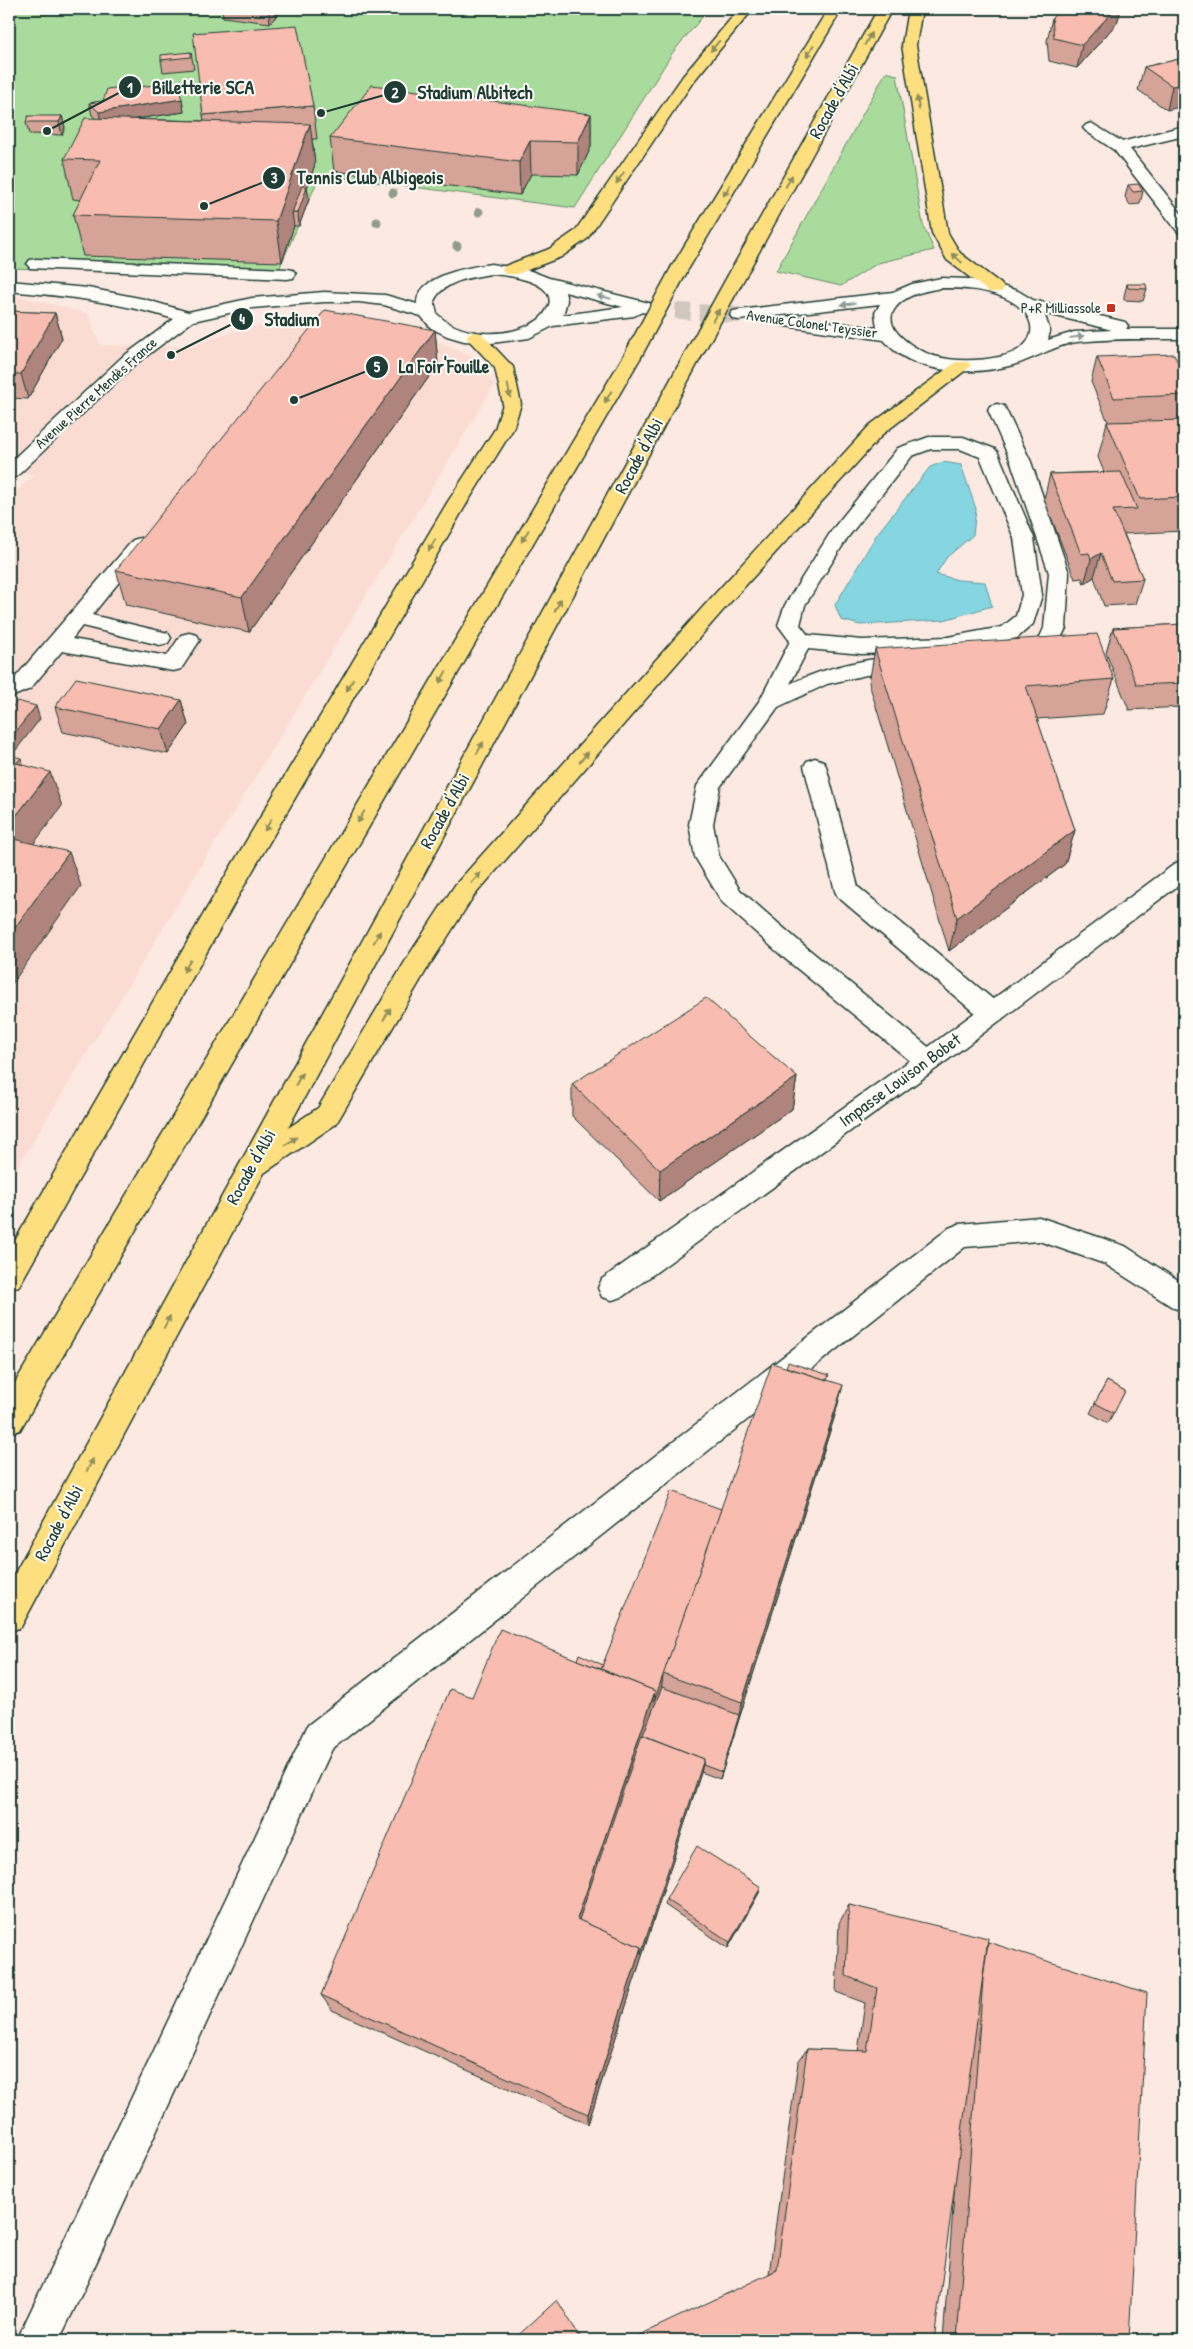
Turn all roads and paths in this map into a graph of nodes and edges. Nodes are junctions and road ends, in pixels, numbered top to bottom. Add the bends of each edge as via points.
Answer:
1 (746, 9) edge
2 (835, 9) edge
3 (885, 9) edge
4 (915, 9) edge
5 (1091, 128) dead end
6 (1184, 131) edge
7 (1120, 147) junction
8 (1183, 225) edge
9 (36, 264) dead end
10 (511, 270) junction
11 (288, 274) dead end
12 (452, 277) junction
13 (545, 282) junction
14 (9, 286) edge
15 (995, 288) junction
16 (359, 297) junction
17 (896, 297) junction
18 (1027, 304) junction
19 (427, 312) junction
20 (187, 317) junction
21 (546, 322) junction
22 (1150, 333) junction
23 (1184, 334) edge
24 (888, 335) junction
25 (475, 337) junction
26 (1030, 351) junction
27 (962, 366) junction
28 (997, 410) dead end
29 (9, 473) edge
30 (153, 527) edge
31 (76, 618) junction
32 (160, 638) dead end
33 (189, 640) dead end
34 (800, 641) junction
35 (57, 643) junction
36 (1006, 660) edge
37 (969, 662) edge
38 (9, 691) edge
39 (770, 702) junction
40 (815, 766) dead end
41 (1184, 869) edge
42 (992, 1012) junction
43 (928, 1061) junction
44 (250, 1168) junction
45 (9, 1277) edge
46 (612, 1288) dead end
47 (1184, 1299) edge
48 (9, 1420) edge
49 (9, 1616) edge
50 (37, 2340) edge

1 -> 10 highway via 688,79 581,235 555,253
2 -> 48 highway, bridge via 680,268 633,355
44 -> 3 highway, Rocade d'Albi, bridge
15 -> 4 highway via 953,256 940,233 909,45
5 - 7 main road
6 - 7 main road
7 - 8 main road
9 - 11 main road
10 - 12 main road via 485,270
10 - 13 main road
12 - 16 main road
12 - 19 main road via 430,293 426,302
13 - 21 main road via 558,302 555,313
21 -> 13 main road via 651,309
14 - 20 main road via 88,293 144,304
15 - 17 main road via 940,283 916,288
15 - 18 main road
16 - 19 main road via 385,300
16 - 20 main road via 293,298
17 - 24 main road via 886,308 883,322
17 -> 24 main road, Avenue Colonel Teyssier via 739,315
18 - 22 main road
18 - 26 main road via 1042,325 1041,339
19 - 25 main road via 444,328
20 - 29 main road, Avenue Pierre Mendès France via 127,362
21 - 25 main road via 515,336
22 - 23 main road
26 -> 22 main road via 1074,337
24 - 27 main road via 917,356
25 -> 45 highway via 504,367 512,404 504,429 457,503 238,876
26 - 27 main road via 1013,360
44 -> 27 highway via 327,1116 418,962 464,892 719,602 877,429
28 - 36 main road via 1021,462 1060,572 1055,628 1044,651
30 - 31 main road
31 - 32 main road
31 - 35 main road
33 - 35 main road via 173,664
34 - 34 main road via 862,647 948,644 1009,633 1026,619 1032,595 1024,538 988,453 963,443 929,443 905,452 839,534 795,605 789,625
34 - 39 main road
35 - 38 main road via 22,684
37 - 39 main road via 866,668 822,678
39 - 43 main road via 709,786 700,824 707,857 731,896
40 - 42 main road via 848,891
41 - 42 main road, Impasse Louison Bobet
42 - 43 main road, Impasse Louison Bobet
43 - 46 main road, Impasse Louison Bobet
49 -> 44 highway, Rocade d'Albi
47 - 50 main road via 1115,1255 1039,1228 958,1236 320,1738

